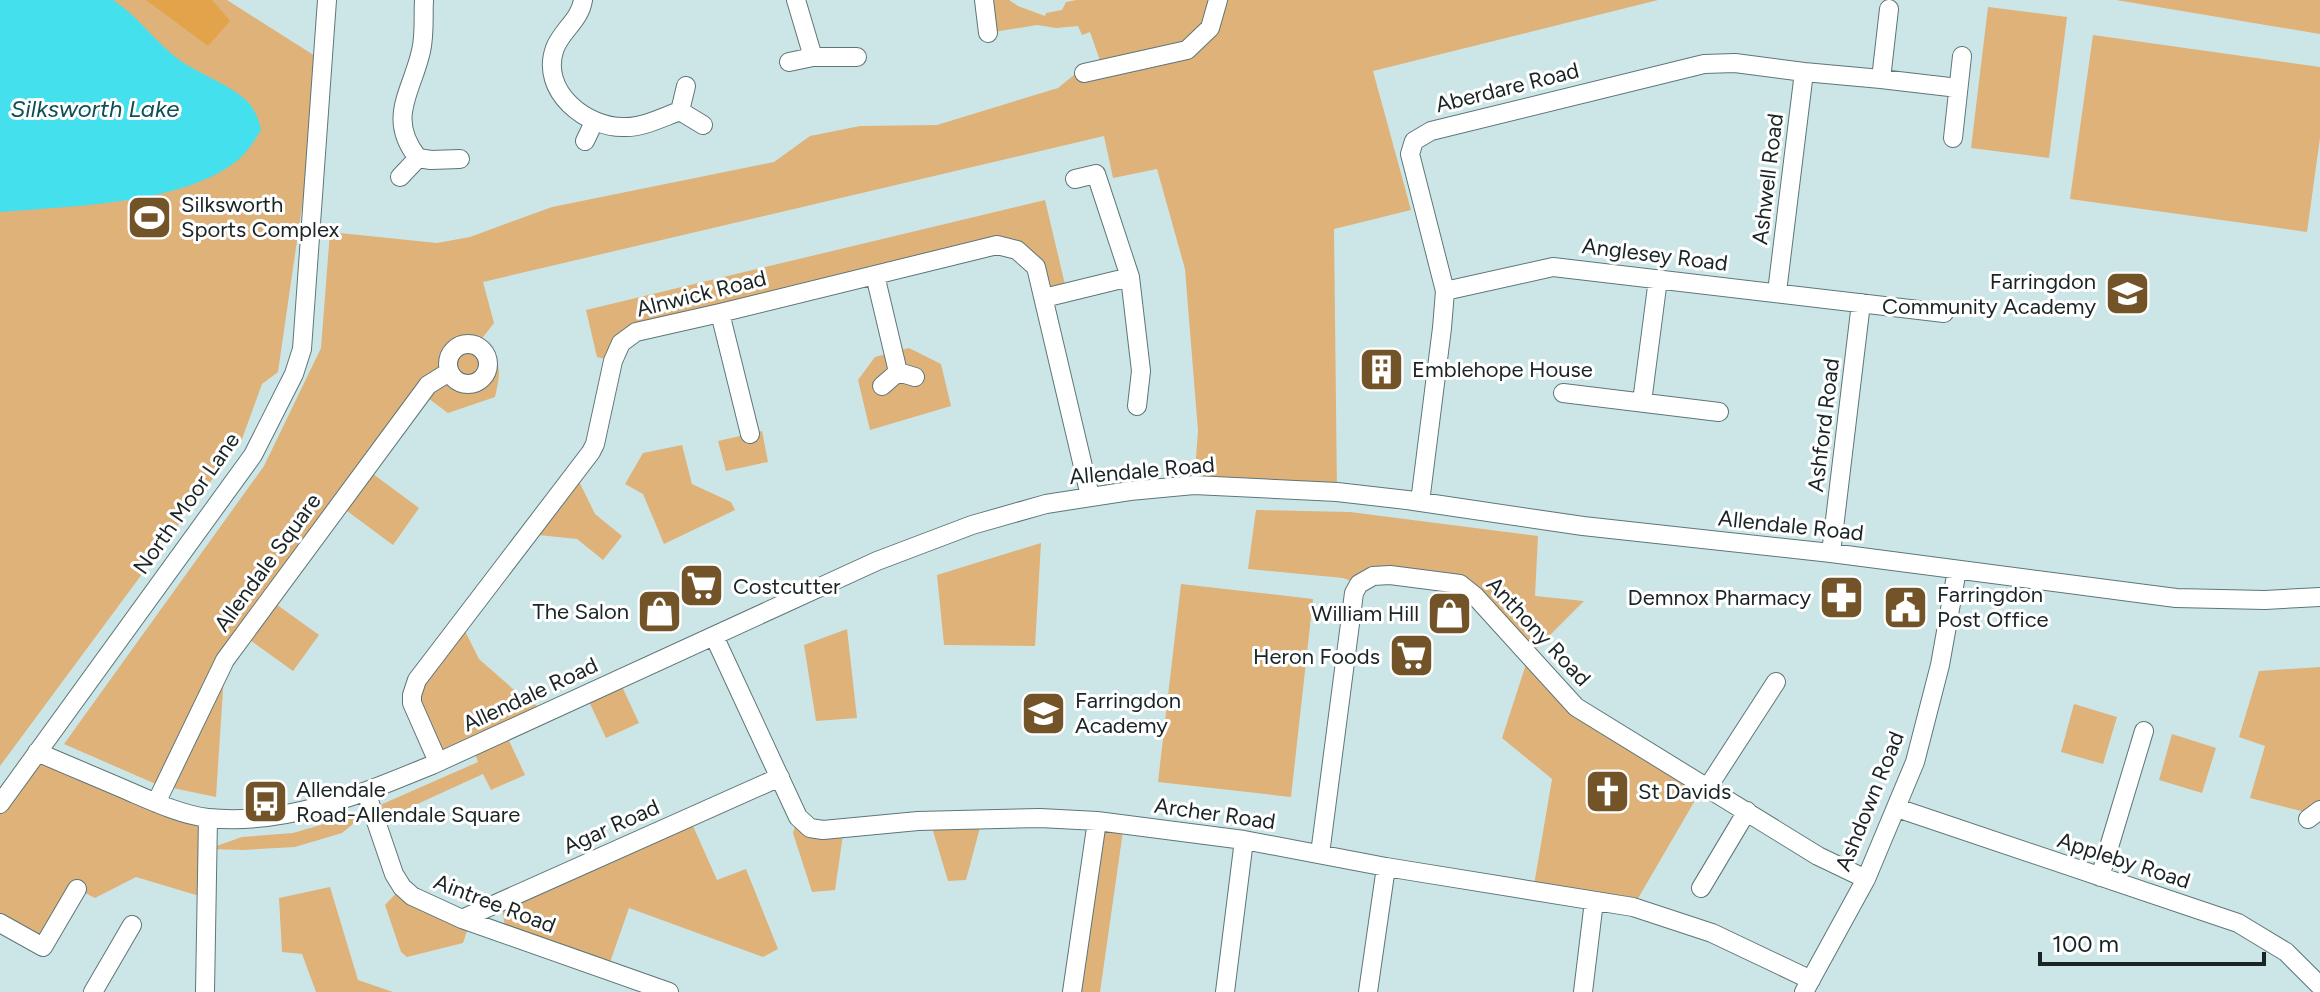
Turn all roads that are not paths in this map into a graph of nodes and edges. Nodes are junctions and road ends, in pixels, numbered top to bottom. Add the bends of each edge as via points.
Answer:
1 (327, 0) edge
2 (424, 0) edge
3 (583, 0) edge
4 (796, 0) edge
5 (984, 0) edge
6 (1218, 0) edge
7 (1889, 9) dead end
8 (988, 33) dead end
9 (1962, 56) dead end
10 (813, 57) junction
11 (857, 57) dead end
12 (789, 62) dead end
13 (1804, 72) junction
14 (1084, 73) dead end
15 (1881, 79) junction
16 (686, 86) dead end
17 (1958, 88) junction
18 (680, 111) junction
19 (594, 122) junction
20 (703, 125) dead end
21 (1953, 138) dead end
22 (585, 141) dead end
23 (418, 158) junction
24 (460, 159) dead end
25 (400, 177) dead end
26 (1075, 179) dead end
27 (875, 275) junction
28 (1130, 277) junction
29 (1658, 279) junction
30 (1445, 291) junction
31 (1777, 292) junction
32 (1044, 298) junction
33 (1861, 303) junction
34 (720, 313) junction
35 (1944, 313) dead end
36 (449, 372) dead end
37 (882, 386) dead end
38 (1563, 393) dead end
39 (1642, 402) junction
40 (1137, 406) dead end
41 (1719, 412) dead end
42 (750, 434) dead end
43 (1090, 496) junction
44 (1420, 502) junction
45 (1831, 553) junction
46 (1957, 570) junction
47 (2320, 597) edge
48 (714, 636) junction
49 (1776, 682) dead end
50 (2144, 731) dead end
51 (37, 752) junction
52 (438, 762) junction
53 (780, 777) junction
54 (1708, 787) junction
55 (366, 792) junction
56 (156, 803) junction
57 (0, 804) edge
58 (1897, 808) junction
59 (1747, 811) junction
60 (208, 818) junction
61 (1097, 821) junction
62 (1244, 840) junction
63 (1320, 854) junction
64 (1386, 867) junction
65 (2100, 877) junction
66 (1866, 879) junction
67 (1701, 888) dead end
68 (77, 889) dead end
69 (1594, 901) junction
70 (462, 919) junction
71 (0, 923) edge
72 (132, 925) dead end
73 (1807, 986) edge
74 (2320, 986) edge
75 (93, 992) edge
76 (205, 992) edge
77 (669, 992) edge
78 (1072, 992) edge
79 (1225, 992) edge
80 (1368, 992) edge
81 (1583, 992) edge

1 - 51 street, North Moor Lane via 304,334 294,374 253,455
2 - 23 street via 422,47 402,115 408,145
3 - 19 street via 579,15 555,47 552,72 565,97
4 - 10 street
5 - 8 street
6 - 14 street via 1210,28 1187,50
7 - 15 street
9 - 17 street
10 - 11 street
10 - 12 street
13 - 15 street, Aberdare Road
13 - 30 street, Aberdare Road via 1704,64 1431,131 1414,141 1410,154
13 - 31 street, Ashwell Road
15 - 17 street, Aberdare Road
16 - 18 street
17 - 21 street
18 - 19 street via 630,128
18 - 20 street
19 - 22 street
23 - 24 street
23 - 25 street
26 - 28 street via 1096,174
27 - 32 street, Alnwick Road via 997,245 1017,250 1036,267
27 - 34 street, Alnwick Road
27 - 37 street via 907,374
28 - 32 street
28 - 40 street via 1141,371
29 - 30 street, Anglesey Road via 1553,267
29 - 31 street, Anglesey Road
29 - 39 street
30 - 44 street, Aberdare Road
31 - 33 street, Anglesey Road
32 - 43 street, Alnwick Road
33 - 35 street, Anglesey Road
33 - 45 street, Ashford Road
34 - 42 street
34 - 52 street, Alnwick Road via 636,332 621,343 591,452 417,680 412,703
36 - 56 street, Allendale Square via 428,385 225,660
38 - 39 street
39 - 41 street
43 - 44 street, Allendale Road via 1194,485
43 - 48 street, Allendale Road via 972,525 877,561
44 - 45 street, Allendale Road
45 - 46 street, Allendale Road
46 - 47 street, Allendale Road via 2176,598
46 - 58 street, Ashdown Road via 1940,665
48 - 52 street, Allendale Road
48 - 53 street, Archer Road
49 - 54 street
50 - 65 street
51 - 56 street, Allendale Road
51 - 57 street, North Moor Lane
52 - 55 street, Allendale Road
53 - 61 street, Archer Road via 798,817 810,828 823,830 918,821
53 - 70 street, Agar Road
54 - 59 street, Anthony Road
54 - 63 street, Anthony Road via 1576,707 1460,584 1373,576 1354,593
55 - 60 street, Allendale Road via 289,815
55 - 70 street, Aintree Road via 402,887
56 - 60 street, Allendale Road
58 - 65 street, Appleby Road
58 - 66 street, Ashdown Road
59 - 66 street, Anthony Road
59 - 67 street
60 - 76 street
61 - 62 street, Archer Road
61 - 78 street
62 - 63 street, Archer Road
62 - 79 street
63 - 64 street, Archer Road
64 - 69 street, Archer Road
64 - 80 street
65 - 74 street, Appleby Road via 2238,923 2286,952
66 - 73 street, Ashdown Road
68 - 71 street via 43,947
69 - 73 street, Archer Road via 1633,907 1712,933
69 - 81 street
70 - 77 street, Aintree Road
72 - 75 street

